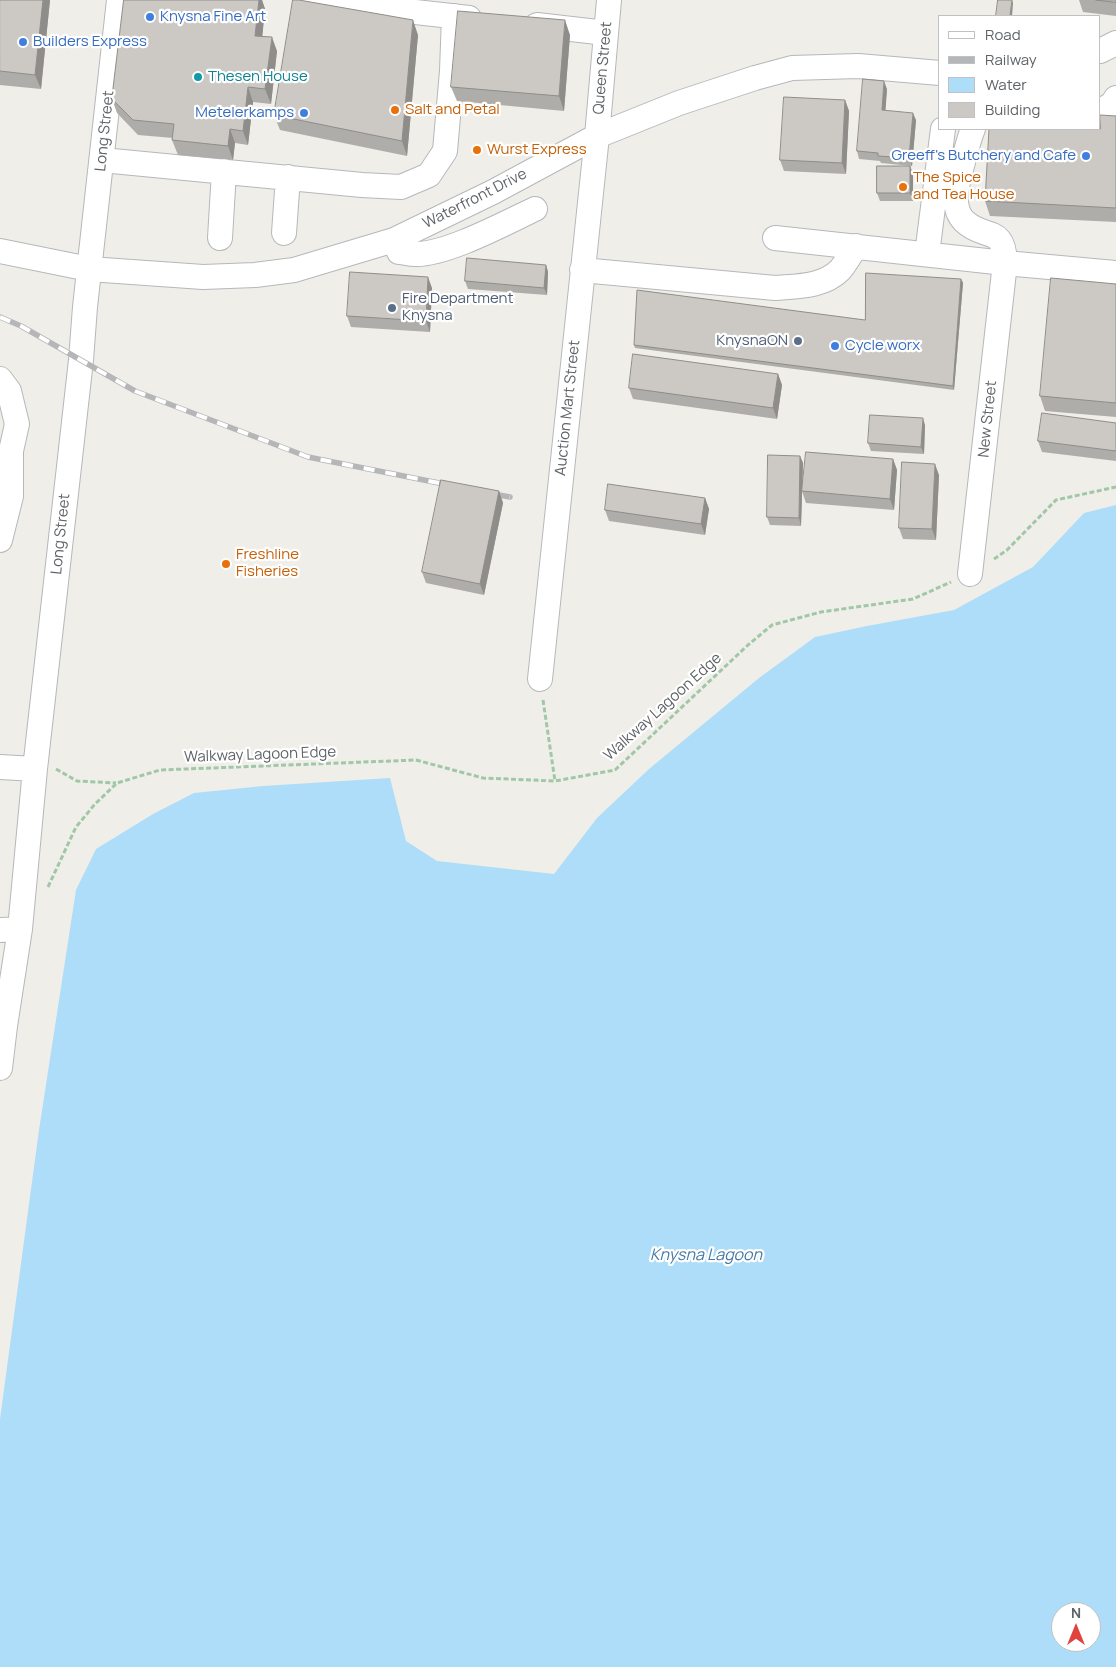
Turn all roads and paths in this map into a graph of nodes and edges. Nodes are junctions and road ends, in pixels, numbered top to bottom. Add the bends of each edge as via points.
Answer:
1 (118, 0) edge
2 (309, 0) edge
3 (609, 0) edge
4 (459, 11) edge
5 (489, 20) edge
6 (518, 23) edge
7 (606, 33) junction
8 (1116, 43) edge
9 (1101, 50) edge
10 (938, 73) edge
11 (1101, 91) edge
12 (1116, 94) edge
13 (1116, 98) edge
14 (1101, 110) edge
15 (943, 130) edge
16 (973, 130) edge
17 (597, 136) junction
18 (102, 160) junction
19 (224, 171) junction
20 (288, 177) junction
21 (535, 209) dead end
22 (284, 233) dead end
23 (220, 238) dead end
24 (775, 238) dead end
25 (394, 240) junction
26 (856, 246) junction
27 (0, 251) edge
28 (927, 254) junction
29 (1005, 263) junction
30 (89, 269) junction
31 (582, 270) junction
32 (1116, 273) edge
33 (0, 379) edge
34 (6, 444) edge
35 (1116, 487) edge
36 (0, 540) edge
37 (970, 574) junction
38 (540, 679) joint
39 (0, 767) edge
40 (42, 767) junction
41 (555, 781) junction
42 (117, 784) junction
43 (45, 892) dead end
44 (10, 930) edge
45 (0, 1068) edge

1 - 18 street, Long Street
2 - 4 street
3 - 7 street, Queen Street
4 - 5 street
4 - 20 street via 445,151 429,175 400,187
6 - 7 street
7 - 17 street, Queen Street
8 - 9 street
10 - 17 street, Waterfront Drive via 858,66 792,68 678,103
11 - 12 street
13 - 14 street
15 - 28 street
16 - 29 street, New Street via 956,189 956,204 964,220 1002,242
17 - 25 street, Waterfront Drive
17 - 31 street, Auction Mart Street
18 - 19 street
18 - 30 street, Long Street
19 - 20 street
19 - 23 street
20 - 22 street
21 - 25 street via 438,250 416,254 399,252
24 - 26 street
25 - 30 street, Waterfront Drive via 294,270 255,274 203,277
26 - 28 street
26 - 31 street via 840,270 822,282 804,286 775,288
27 - 30 street, Waterfront Drive
28 - 29 street
29 - 32 street
29 - 37 street, New Street
30 - 40 street, Long Street
31 - 38 street, Auction Mart Street
33 - 34 street via 9,391 18,424
34 - 36 street via 11,496
35 - 37 path, Walkway Lagoon Edge via 1056,500 1007,550
37 - 41 path, Walkway Lagoon Edge via 913,599 821,612 772,624 615,770
38 - 41 path
39 - 40 street
40 - 42 path via 77,781
40 - 44 street, Long Street
41 - 42 path, Walkway Lagoon Edge via 483,778 416,760 160,770
42 - 43 path, Walkway Lagoon Edge via 76,827
44 - 45 street, Long Street

